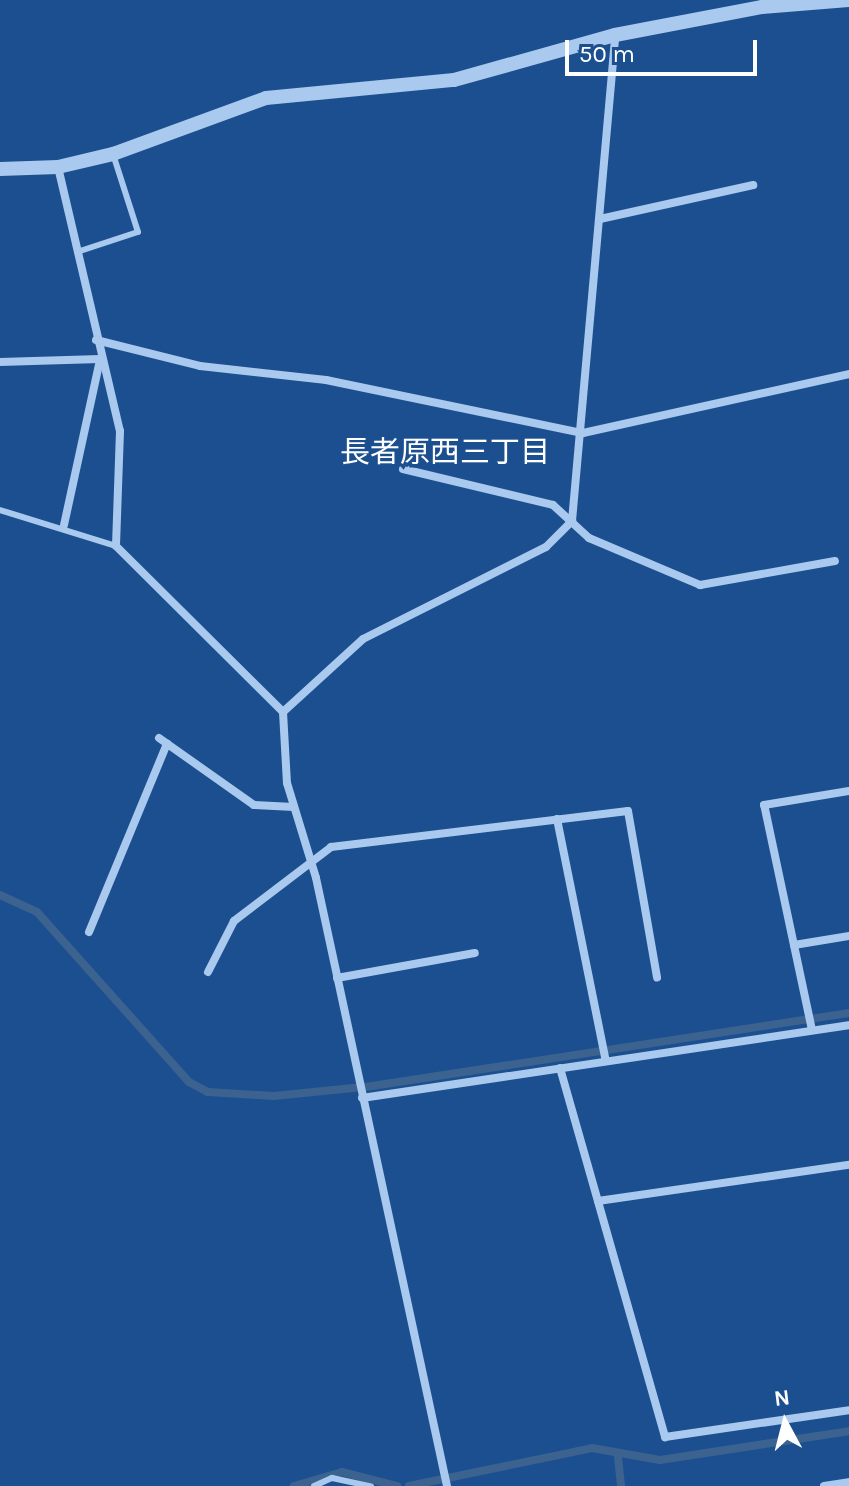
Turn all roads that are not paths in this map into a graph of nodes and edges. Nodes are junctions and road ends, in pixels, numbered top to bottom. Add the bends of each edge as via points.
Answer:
1 (849, 0) edge
2 (615, 35) junction
3 (113, 154) junction
4 (58, 167) junction
5 (0, 169) edge
6 (753, 185) dead end
7 (600, 219) junction
8 (77, 252) junction
9 (96, 340) junction
10 (100, 359) junction
11 (0, 362) edge
12 (849, 374) edge
13 (583, 433) junction
14 (403, 469) dead end
15 (0, 510) edge
16 (572, 521) junction
17 (64, 525) junction
18 (116, 546) junction
19 (835, 561) dead end
20 (283, 712) junction
21 (159, 738) dead end
22 (167, 744) junction
23 (849, 791) edge
24 (294, 807) junction
25 (557, 819) junction
26 (310, 858) junction
27 (89, 932) dead end
28 (849, 936) edge
29 (794, 945) junction
30 (475, 953) dead end
31 (208, 972) dead end
32 (657, 977) dead end
33 (337, 978) junction
34 (849, 1025) edge
35 (812, 1030) junction
36 (606, 1061) junction
37 (560, 1068) junction
38 (362, 1098) junction
39 (849, 1165) edge
40 (598, 1201) junction
41 (849, 1410) edge
42 (849, 1482) edge
43 (314, 1486) edge
44 (371, 1486) edge
45 (447, 1486) edge
46 (824, 1486) edge

1 - 2 street via 762,7
2 - 3 street via 454,80 266,98
2 - 7 street
3 - 4 street
3 - 8 lane via 138,232
4 - 5 street
4 - 8 street
6 - 7 street
7 - 13 street
8 - 9 street
9 - 10 street
9 - 13 street via 200,366 326,380
10 - 11 street
10 - 17 street
10 - 18 street via 120,431
12 - 13 street
13 - 16 street
14 - 16 street via 553,505
15 - 17 lane
16 - 19 street via 589,538 700,585
16 - 20 street via 546,547 363,639
17 - 18 lane
18 - 20 street
20 - 24 street
21 - 22 street
22 - 24 street via 254,805
22 - 27 street
23 - 29 street via 764,805
24 - 26 street
25 - 26 street via 331,847
25 - 32 street via 628,811
25 - 36 street
26 - 31 street via 234,921
26 - 33 street
28 - 29 street
29 - 35 street
30 - 33 street
33 - 38 street
34 - 35 street
35 - 36 street
36 - 37 street
37 - 38 street
37 - 40 street
38 - 45 street
39 - 40 street
40 - 41 street via 665,1437
42 - 46 street
43 - 44 lane via 332,1478

